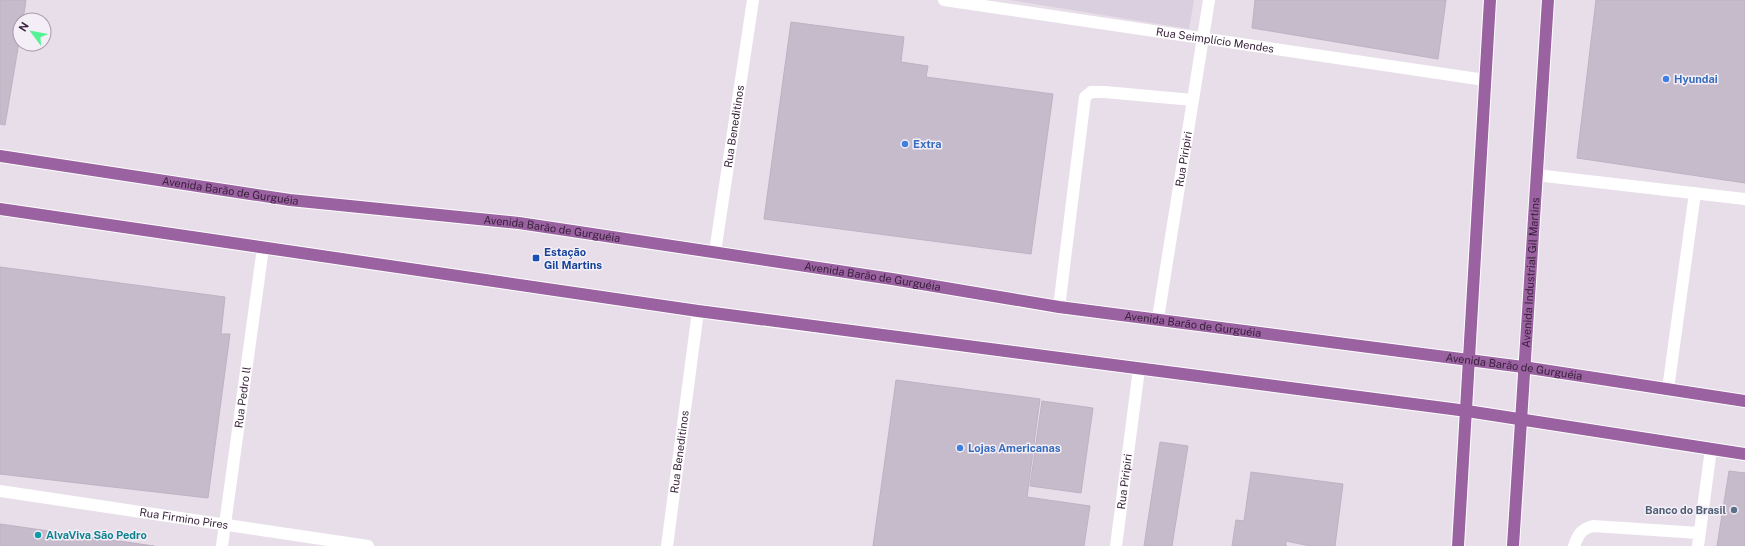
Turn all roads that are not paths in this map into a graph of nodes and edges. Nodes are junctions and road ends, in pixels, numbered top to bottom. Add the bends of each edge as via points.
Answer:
1 (753, 0) edge
2 (944, 0) edge
3 (1209, 0) edge
4 (1490, 0) edge
5 (1548, 0) edge
6 (1204, 39) junction
7 (1485, 80) junction
8 (1193, 100) junction
9 (0, 156) edge
10 (1536, 175) junction
11 (1695, 193) junction
12 (1745, 199) edge
13 (0, 209) edge
14 (263, 248) junction
15 (715, 252) junction
16 (1059, 307) junction
17 (698, 311) junction
18 (1158, 318) junction
19 (1469, 360) junction
20 (1523, 367) junction
21 (1139, 369) junction
22 (1668, 389) junction
23 (1745, 401) edge
24 (1467, 411) junction
25 (1522, 421) junction
26 (1711, 449) junction
27 (1745, 454) edge
28 (0, 491) edge
29 (225, 526) junction
30 (1699, 533) junction
31 (222, 546) edge
32 (368, 546) edge
33 (667, 546) edge
34 (1116, 546) edge
35 (1458, 546) edge
36 (1513, 546) edge
37 (1574, 546) edge
38 (1698, 546) edge

1 - 15 street, Rua Beneditinos
2 - 6 street, Rua Seimplício Mendes
3 - 6 street, Rua Piripiri
4 - 7 main road
5 - 10 main road, Avenida Industrial Gil Martins
6 - 7 street, Rua Seimplício Mendes
6 - 8 street, Rua Piripiri
7 - 19 main road
8 - 16 street via 1105,92 1091,92 1085,97
8 - 18 street, Rua Piripiri
9 - 15 main road, Avenida Barão de Gurguéia via 290,200 519,223
10 - 11 street
10 - 20 main road, Avenida Industrial Gil Martins
11 - 12 street
11 - 22 street
13 - 14 main road
14 - 17 main road
14 - 29 street, Rua Pedro ll
15 - 16 main road, Avenida Barão de Gurguéia
16 - 18 main road, Avenida Barão de Gurguéia
17 - 21 main road
17 - 33 street, Rua Beneditinos
18 - 19 main road, Avenida Barão de Gurguéia
19 - 20 main road, Avenida Barão de Gurguéia
19 - 24 main road
20 - 22 main road, Avenida Barão de Gurguéia
20 - 25 main road, Avenida Industrial Gil Martins
21 - 24 main road
21 - 34 street, Rua Piripiri
22 - 23 main road, Avenida Barão de Gurguéia
24 - 25 main road
24 - 35 main road
25 - 26 main road
25 - 36 main road, Avenida Industrial Gil Martins
26 - 27 main road
26 - 30 street
28 - 29 street, Rua Firmino Pires
29 - 31 street, Rua Pedro ll
29 - 32 street, Rua Firmino Pires
30 - 37 street via 1593,526 1584,528 1578,534
30 - 38 street

